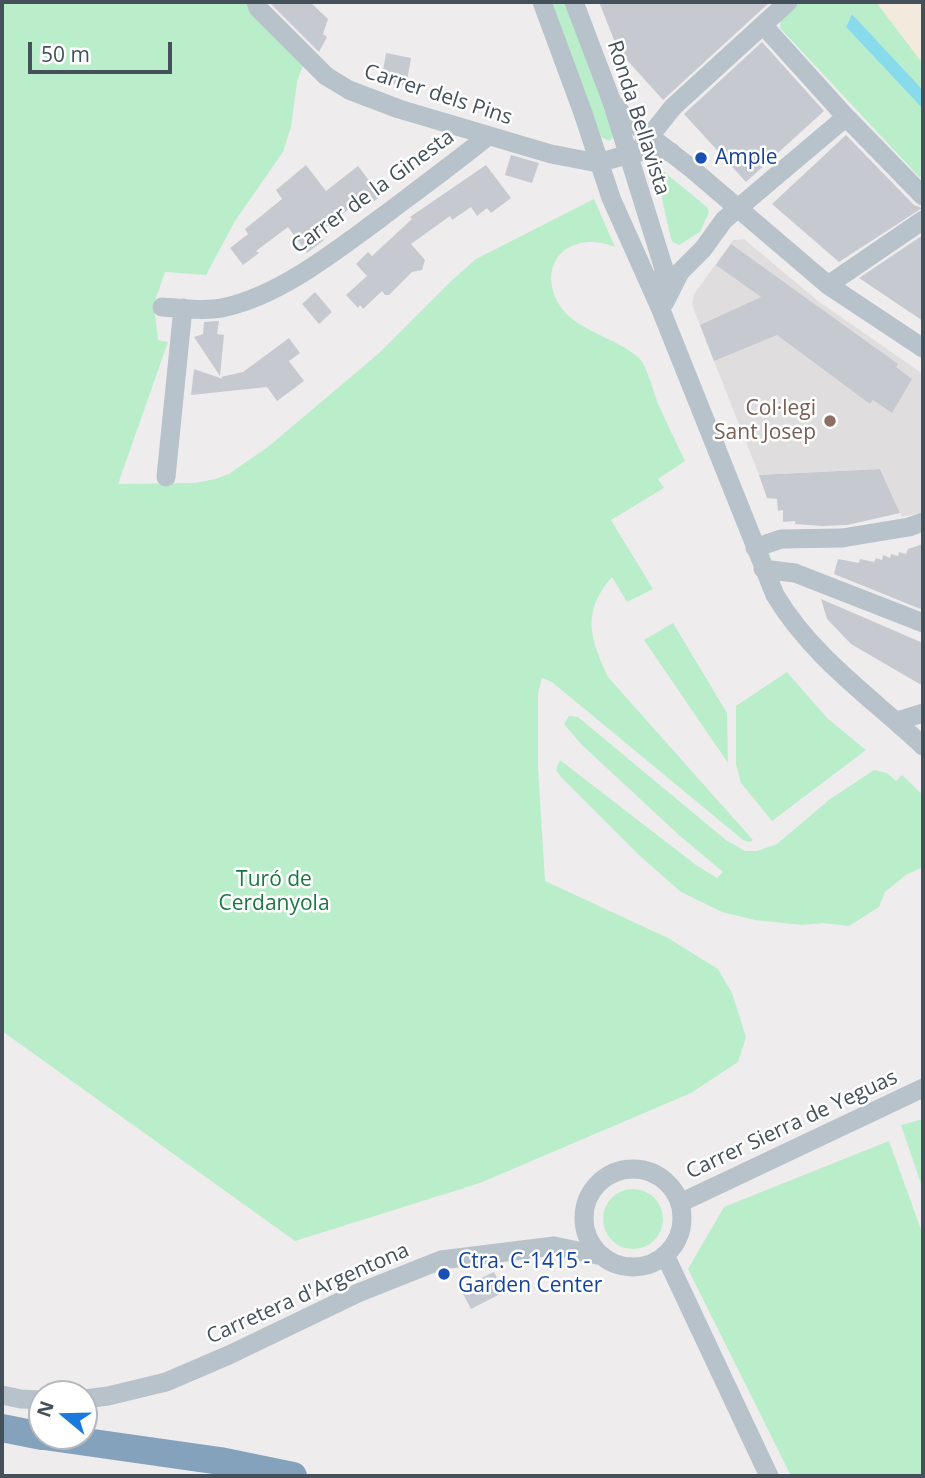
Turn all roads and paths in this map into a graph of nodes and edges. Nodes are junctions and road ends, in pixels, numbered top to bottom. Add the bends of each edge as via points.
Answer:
1 (256, 2) edge
2 (542, 2) edge
3 (574, 2) edge
4 (788, 2) edge
5 (763, 24) junction
6 (612, 102) junction
7 (846, 117) junction
8 (649, 135) junction
9 (488, 136) junction
10 (671, 152) junction
11 (630, 154) junction
12 (598, 163) junction
13 (923, 196) edge
14 (737, 208) junction
15 (619, 214) junction
16 (923, 220) edge
17 (703, 249) junction
18 (658, 250) junction
19 (828, 285) junction
20 (162, 307) dead end
21 (183, 308) junction
22 (661, 310) junction
23 (923, 348) edge
24 (166, 477) dead end
25 (923, 522) edge
26 (755, 548) junction
27 (763, 569) junction
28 (923, 623) edge
29 (923, 713) edge
30 (897, 722) junction
31 (923, 746) edge
32 (923, 1088) edge
33 (680, 1203) junction
34 (584, 1217) junction
35 (554, 1246) junction
36 (665, 1255) junction
37 (602, 1256) junction
38 (2, 1395) edge
39 (98, 1397) edge
40 (28, 1399) edge
41 (2, 1428) edge
42 (28, 1433) edge
43 (98, 1443) edge
44 (293, 1476) edge
45 (769, 1476) edge

1 - 9 street, Carrer dels Pins via 326,76 349,90
2 - 12 street, Ronda Bellavista
3 - 6 street, Ronda Bellavista
4 - 5 street
5 - 7 street
5 - 8 street
6 - 8 street
6 - 11 street, Ronda Bellavista
7 - 13 street
7 - 14 street
8 - 10 street
8 - 11 street
9 - 12 street, Carrer dels Pins
9 - 21 street, Carrer de la Ginesta via 323,261 261,295 225,308
10 - 11 street
10 - 14 street
11 - 12 street
11 - 18 street, Ronda Bellavista
12 - 15 street, Ronda Bellavista
14 - 17 street
14 - 19 street
15 - 18 street, Ronda Bellavista via 637,236
15 - 22 street, Ronda Bellavista
16 - 19 street
17 - 18 street via 684,254
17 - 22 street via 680,272
18 - 22 street, Ronda Bellavista via 664,269
19 - 23 street
20 - 21 street, Carrer de la Ginesta
21 - 24 street
22 - 26 street, Ronda Bellavista
25 - 26 street via 842,538 780,539
26 - 27 street, Ronda Bellavista
27 - 28 street via 795,573
27 - 30 street, Ronda Bellavista via 789,619 813,647
29 - 30 street
30 - 31 street, Ronda Bellavista
32 - 33 street, Carrer Sierra de Yeguas
33 - 34 street via 659,1176 623,1170 600,1182
33 - 36 street via 678,1237
34 - 35 street
34 - 37 street via 589,1238
35 - 37 street, Carretera d'Argentona
35 - 39 street, Carretera d'Argentona via 441,1260 166,1382
36 - 37 street via 639,1267
36 - 45 street
38 - 40 street
41 - 42 highway
43 - 44 highway

